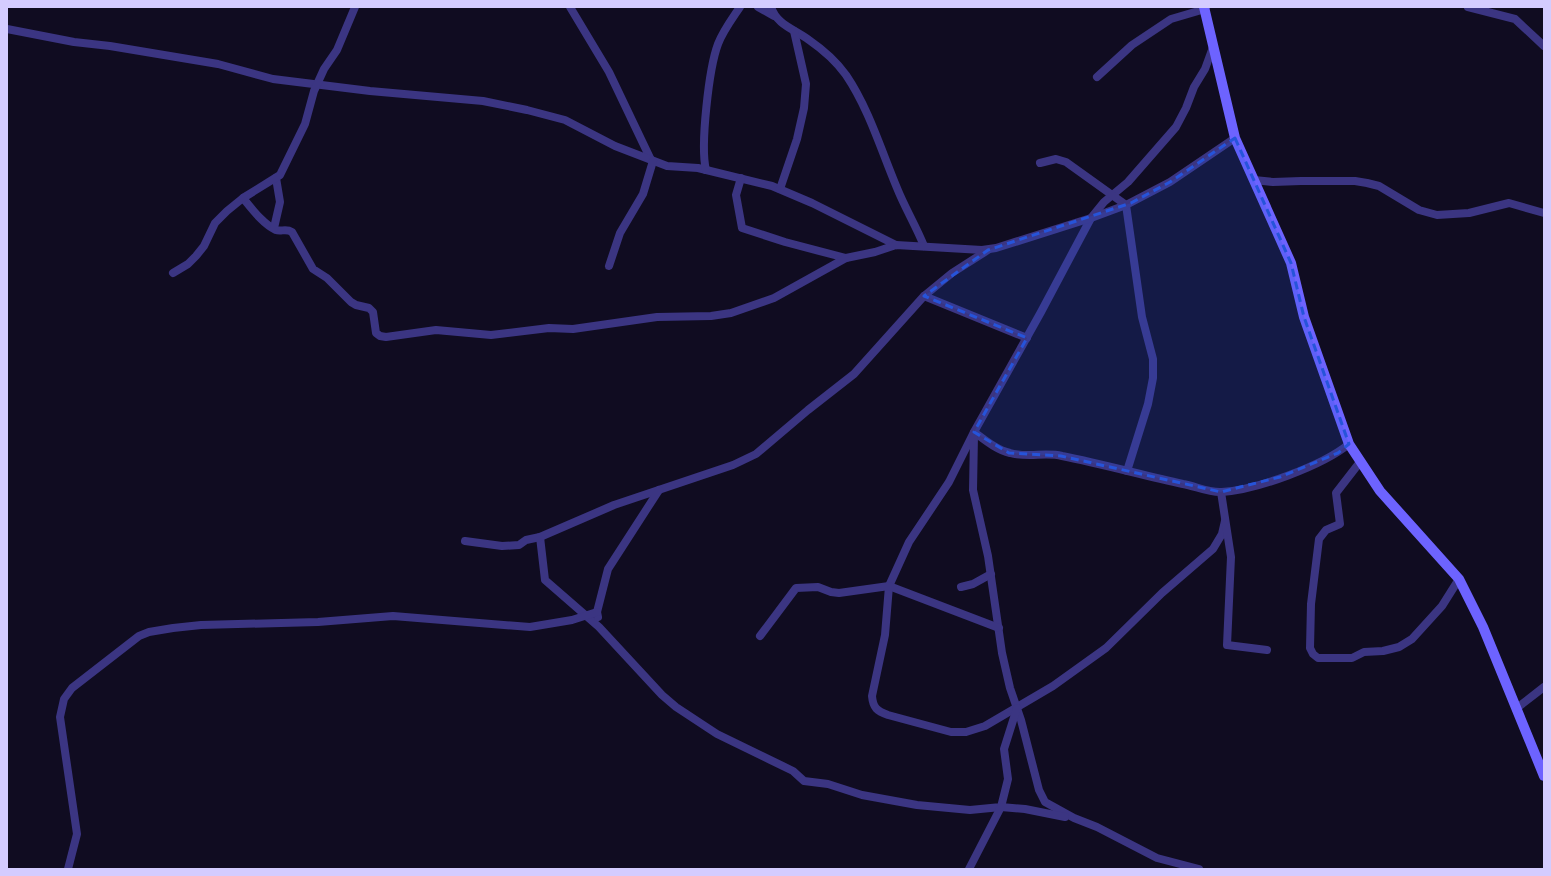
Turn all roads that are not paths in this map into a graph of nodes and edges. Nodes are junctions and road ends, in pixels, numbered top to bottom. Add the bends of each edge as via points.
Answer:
1 (355, 7) edge
2 (570, 7) edge
3 (740, 7) edge
4 (758, 7) edge
5 (771, 7) edge
6 (1468, 7) edge
7 (1205, 8) edge
8 (774, 16) junction
9 (7, 29) edge
10 (794, 31) junction
11 (1213, 46) junction
12 (1544, 46) edge
13 (1097, 78) dead end
14 (317, 85) junction
15 (1235, 138) junction
16 (652, 161) junction
17 (1040, 163) dead end
18 (706, 170) junction
19 (276, 178) junction
20 (741, 178) junction
21 (1254, 180) junction
22 (780, 189) junction
23 (1112, 196) junction
24 (243, 198) junction
25 (1126, 205) junction
26 (1544, 213) edge
27 (1091, 218) junction
28 (274, 228) junction
29 (896, 245) junction
30 (924, 246) junction
31 (988, 250) junction
32 (846, 258) junction
33 (608, 266) dead end
34 (173, 273) dead end
35 (924, 296) junction
36 (1027, 338) junction
37 (974, 432) junction
38 (1348, 444) junction
39 (1360, 462) junction
40 (1127, 471) junction
41 (658, 490) junction
42 (1221, 492) junction
43 (1225, 521) junction
44 (540, 537) junction
45 (465, 541) dead end
46 (991, 574) junction
47 (1459, 579) junction
48 (889, 586) junction
49 (961, 587) dead end
50 (597, 612) junction
51 (587, 616) junction
52 (599, 627) junction
53 (999, 628) junction
54 (760, 636) dead end
55 (1267, 650) dead end
56 (1544, 687) edge
57 (1017, 708) junction
58 (1517, 708) junction
59 (1544, 776) edge
60 (1001, 807) junction
61 (1074, 818) junction
62 (68, 869) edge
63 (969, 869) edge
64 (1199, 869) edge

1 - 14 street via 337,50
2 - 16 street via 609,72
3 - 18 street via 720,40 714,60 704,146
4 - 8 street
5 - 8 street
6 - 12 street via 1515,19
7 - 11 street
7 - 13 street via 1171,19 1132,45
8 - 10 street
9 - 14 street via 218,64 266,78
10 - 22 street via 806,84 804,108
10 - 30 street via 819,48 846,74 864,108
11 - 15 street
11 - 23 street via 1206,69 1194,87 1176,127 1128,182
14 - 16 street via 477,100 514,106 561,118 594,136
14 - 19 street via 305,124
15 - 21 street
15 - 25 street via 1170,182
16 - 18 street via 671,167
16 - 33 street via 643,194 620,233
17 - 23 street via 1056,159 1066,162
18 - 20 street
19 - 24 street
19 - 28 street via 280,202
20 - 22 street
20 - 32 street via 736,195 742,228
21 - 26 street via 1367,183 1379,186 1419,210 1437,215 1464,214 1508,203
21 - 38 street via 1291,263 1304,317
22 - 29 street
23 - 25 street
23 - 27 street
24 - 28 street via 257,215
24 - 34 street via 220,217 196,256
25 - 27 street
25 - 40 street via 1142,317 1153,359 1153,378 1148,404
27 - 31 street
27 - 36 street
28 - 32 street via 292,232 313,269 327,278 351,302 369,308 373,312 376,333 386,337 436,330 491,335 549,328 573,329 657,317 731,313 774,298
29 - 30 street
29 - 32 street
30 - 31 street
31 - 35 street via 952,273
35 - 36 street
35 - 41 street via 854,374 756,454 733,465
36 - 37 street
37 - 40 street via 1009,453 1024,456 1054,454
37 - 46 street via 973,490
37 - 48 street via 950,482 909,542
38 - 39 street
38 - 42 street via 1338,453 1286,475 1256,485
39 - 47 street via 1380,491
39 - 47 street via 1336,493 1340,524 1326,530 1319,538 1311,604 1310,648 1313,654 1318,658 1352,658 1364,652 1399,647 1412,639 1442,606
40 - 42 street
41 - 44 street via 614,505
41 - 50 street via 608,569
42 - 43 street
43 - 55 street via 1231,557 1227,645
43 - 57 street via 1214,549 1162,593 1106,648 1061,681
44 - 45 street via 511,546
44 - 51 street via 545,580
46 - 49 street via 973,584
46 - 53 street
47 - 58 street via 1483,627
48 - 53 street
48 - 54 street via 839,593 818,587 796,588
48 - 57 street via 885,635 872,696 872,705 878,711 951,732 966,732 985,726
50 - 51 street
50 - 52 street
51 - 52 street
51 - 62 street via 530,627 393,616 318,622 201,625 144,633 72,688 64,699 60,717 77,834
52 - 60 street via 676,707 716,734 793,771 804,781 828,784 862,795 917,805 970,810
53 - 57 street via 1008,681
56 - 58 street
57 - 60 street via 1004,749 1008,779
57 - 61 street via 1039,790 1045,802
58 - 59 street
60 - 61 street
60 - 63 street
61 - 64 street via 1157,858

